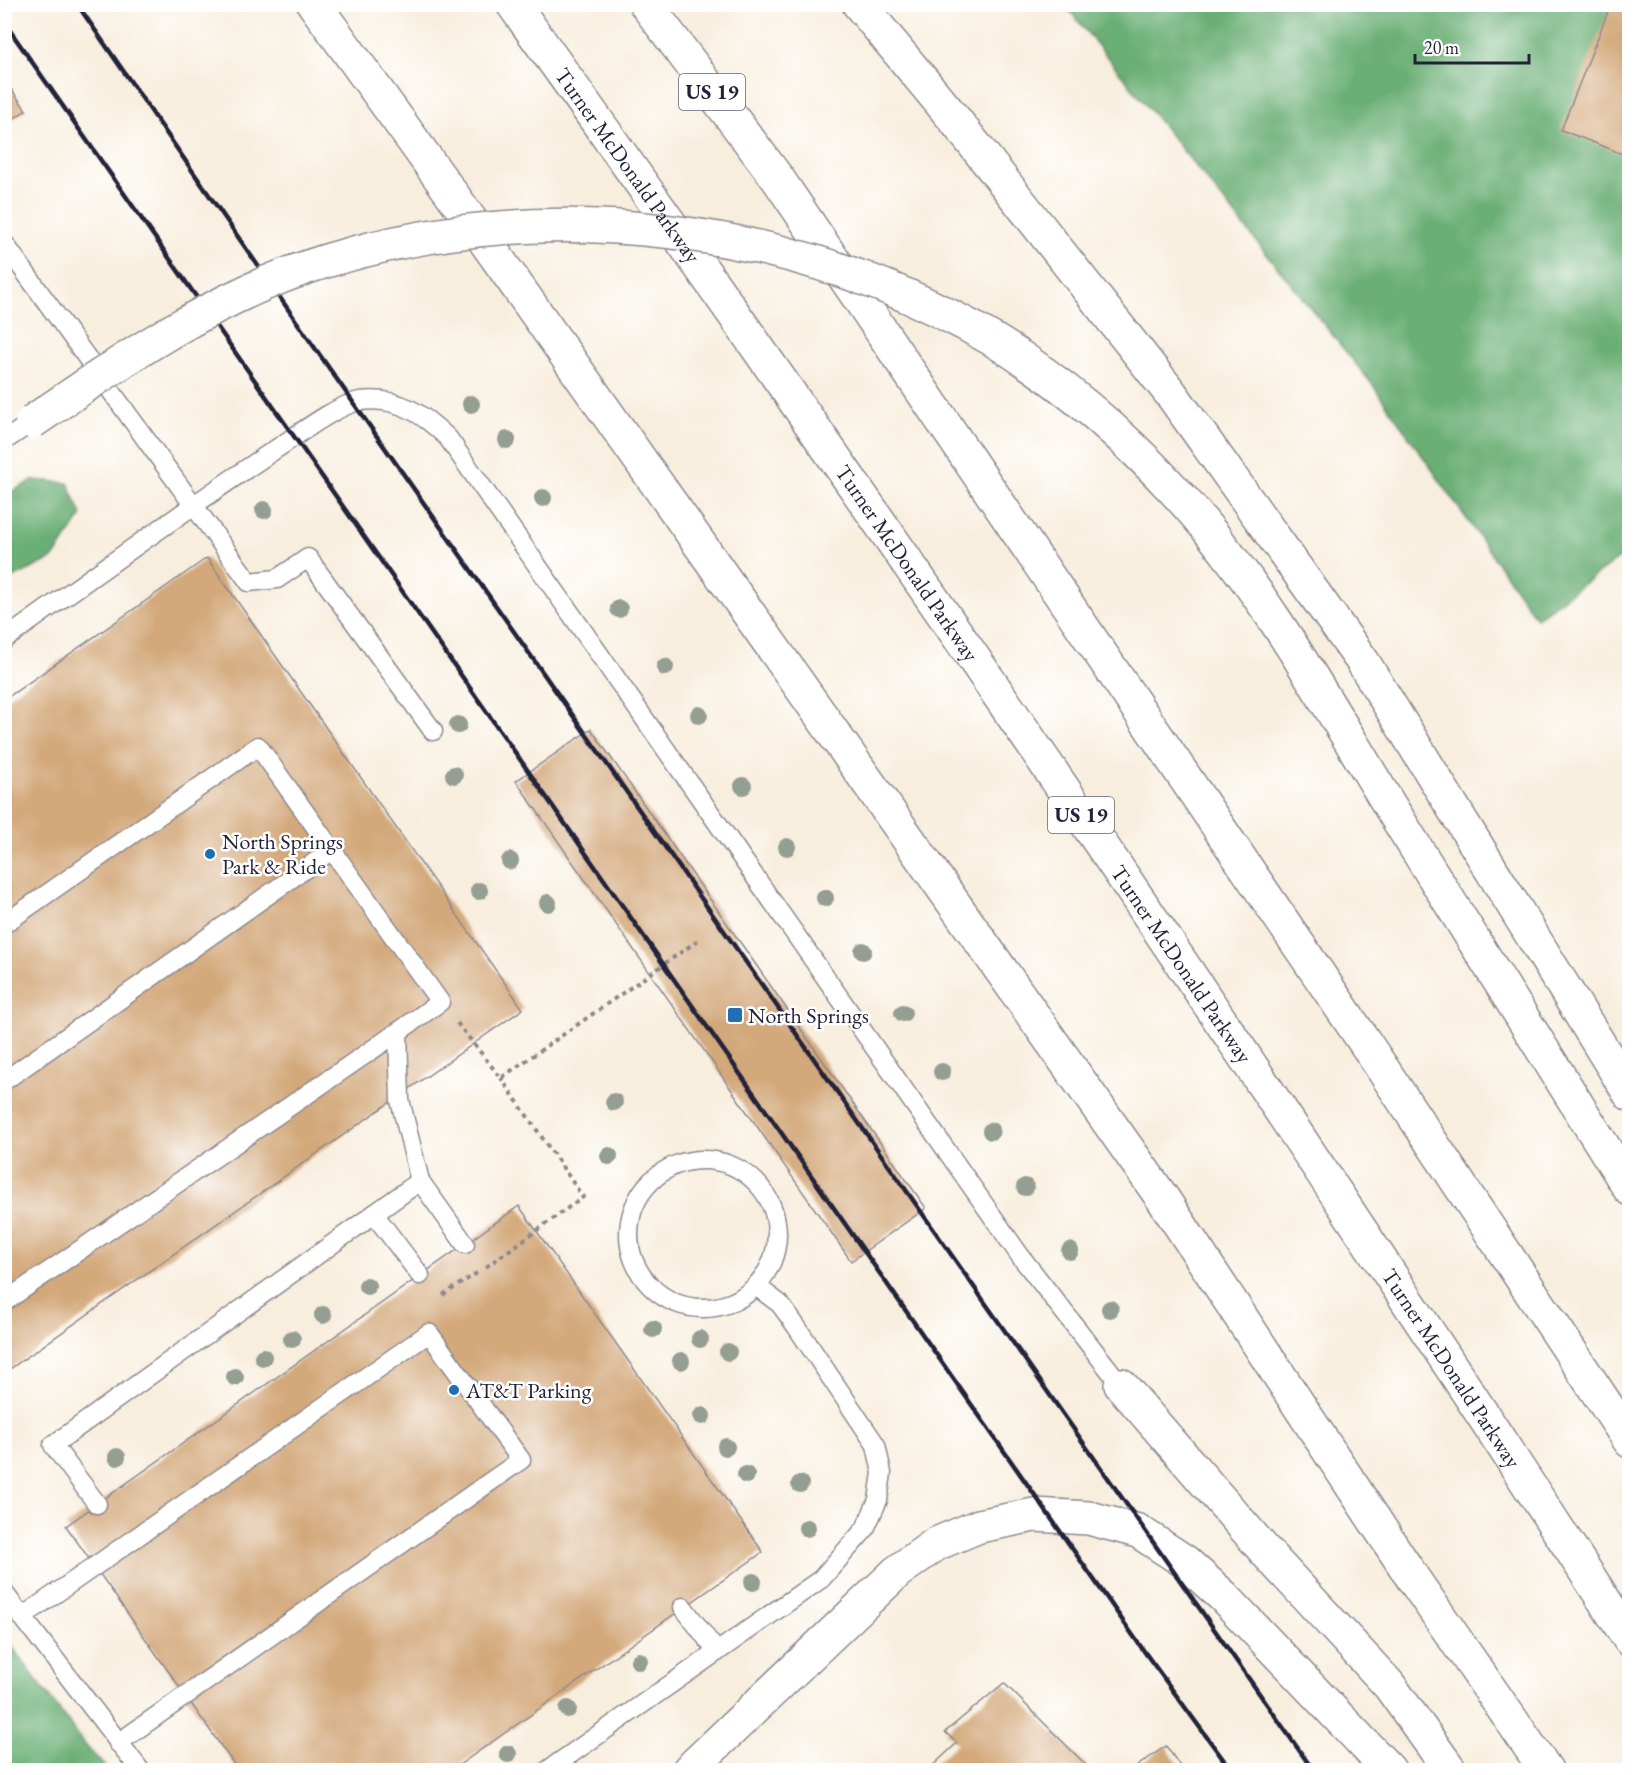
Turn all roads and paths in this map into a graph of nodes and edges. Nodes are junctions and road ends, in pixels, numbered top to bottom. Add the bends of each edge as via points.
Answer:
1 (314, 4) edge
2 (513, 4) edge
3 (646, 4) edge
4 (859, 4) edge
5 (4, 243) edge
6 (32, 422) joint
7 (4, 441) edge
8 (193, 504) junction
9 (4, 640) edge
10 (434, 731) dead end
11 (332, 850) junction
12 (4, 924) edge
13 (700, 939) dead end
14 (440, 1002) junction
15 (398, 1032) junction
16 (501, 1078) junction
17 (4, 1081) edge
18 (1629, 1094) edge
19 (420, 1180) junction
20 (1629, 1188) edge
21 (374, 1214) junction
22 (465, 1244) dead end
23 (420, 1275) dead end
24 (756, 1286) junction
25 (438, 1298) dead end
26 (4, 1302) edge
27 (1121, 1385) joint
28 (1629, 1441) edge
29 (97, 1504) dead end
30 (4, 1593) edge
31 (683, 1607) dead end
32 (22, 1617) junction
33 (1629, 1640) edge
34 (717, 1652) junction
35 (118, 1743) junction
36 (140, 1770) edge
37 (548, 1770) edge
38 (689, 1770) edge
39 (1389, 1770) edge
40 (1450, 1770) edge
41 (1546, 1770) edge

1 - 41 highway via 1163,1199 1414,1580
2 - 33 highway, Turner McDonald Parkway / US 19 via 814,425 1082,815
3 - 28 highway, US 19 via 778,179 1368,1047
4 - 18 highway via 1172,395 1363,662
5 - 8 lane
6 - 7 lane
6 - 20 highway, bridge via 177,327 249,290 325,261 489,228 566,224 719,239 786,254 922,303 992,340 1058,384 1174,490 1224,550 1277,624
8 - 9 lane
8 - 10 lane via 249,582 277,579 308,558
8 - 27 lane via 325,418 359,401 393,401 433,423 462,458 1021,1257
11 - 12 lane via 258,746
11 - 14 lane
11 - 17 lane
13 - 16 path
14 - 15 lane
14 - 16 path
15 - 19 lane via 400,1100
15 - 26 lane
16 - 25 path via 583,1197
19 - 21 lane
19 - 22 lane
21 - 23 lane
21 - 29 lane via 53,1445
24 - 24 lane via 771,1265 777,1240 775,1215 762,1188 744,1171 720,1161 694,1160 673,1166 651,1181 636,1202 629,1227 631,1252 643,1279 662,1296 686,1306 712,1308 736,1300
24 - 34 lane via 780,1304 876,1445 882,1473 878,1500 865,1529 821,1579
27 - 40 highway via 1265,1551 1389,1685
30 - 32 lane
31 - 34 lane
32 - 35 lane
32 - 35 lane via 429,1333 521,1460
34 - 37 lane
35 - 36 lane
38 - 39 highway via 897,1572 936,1544 979,1526 1034,1515 1089,1518 1138,1531 1184,1561 1224,1597

